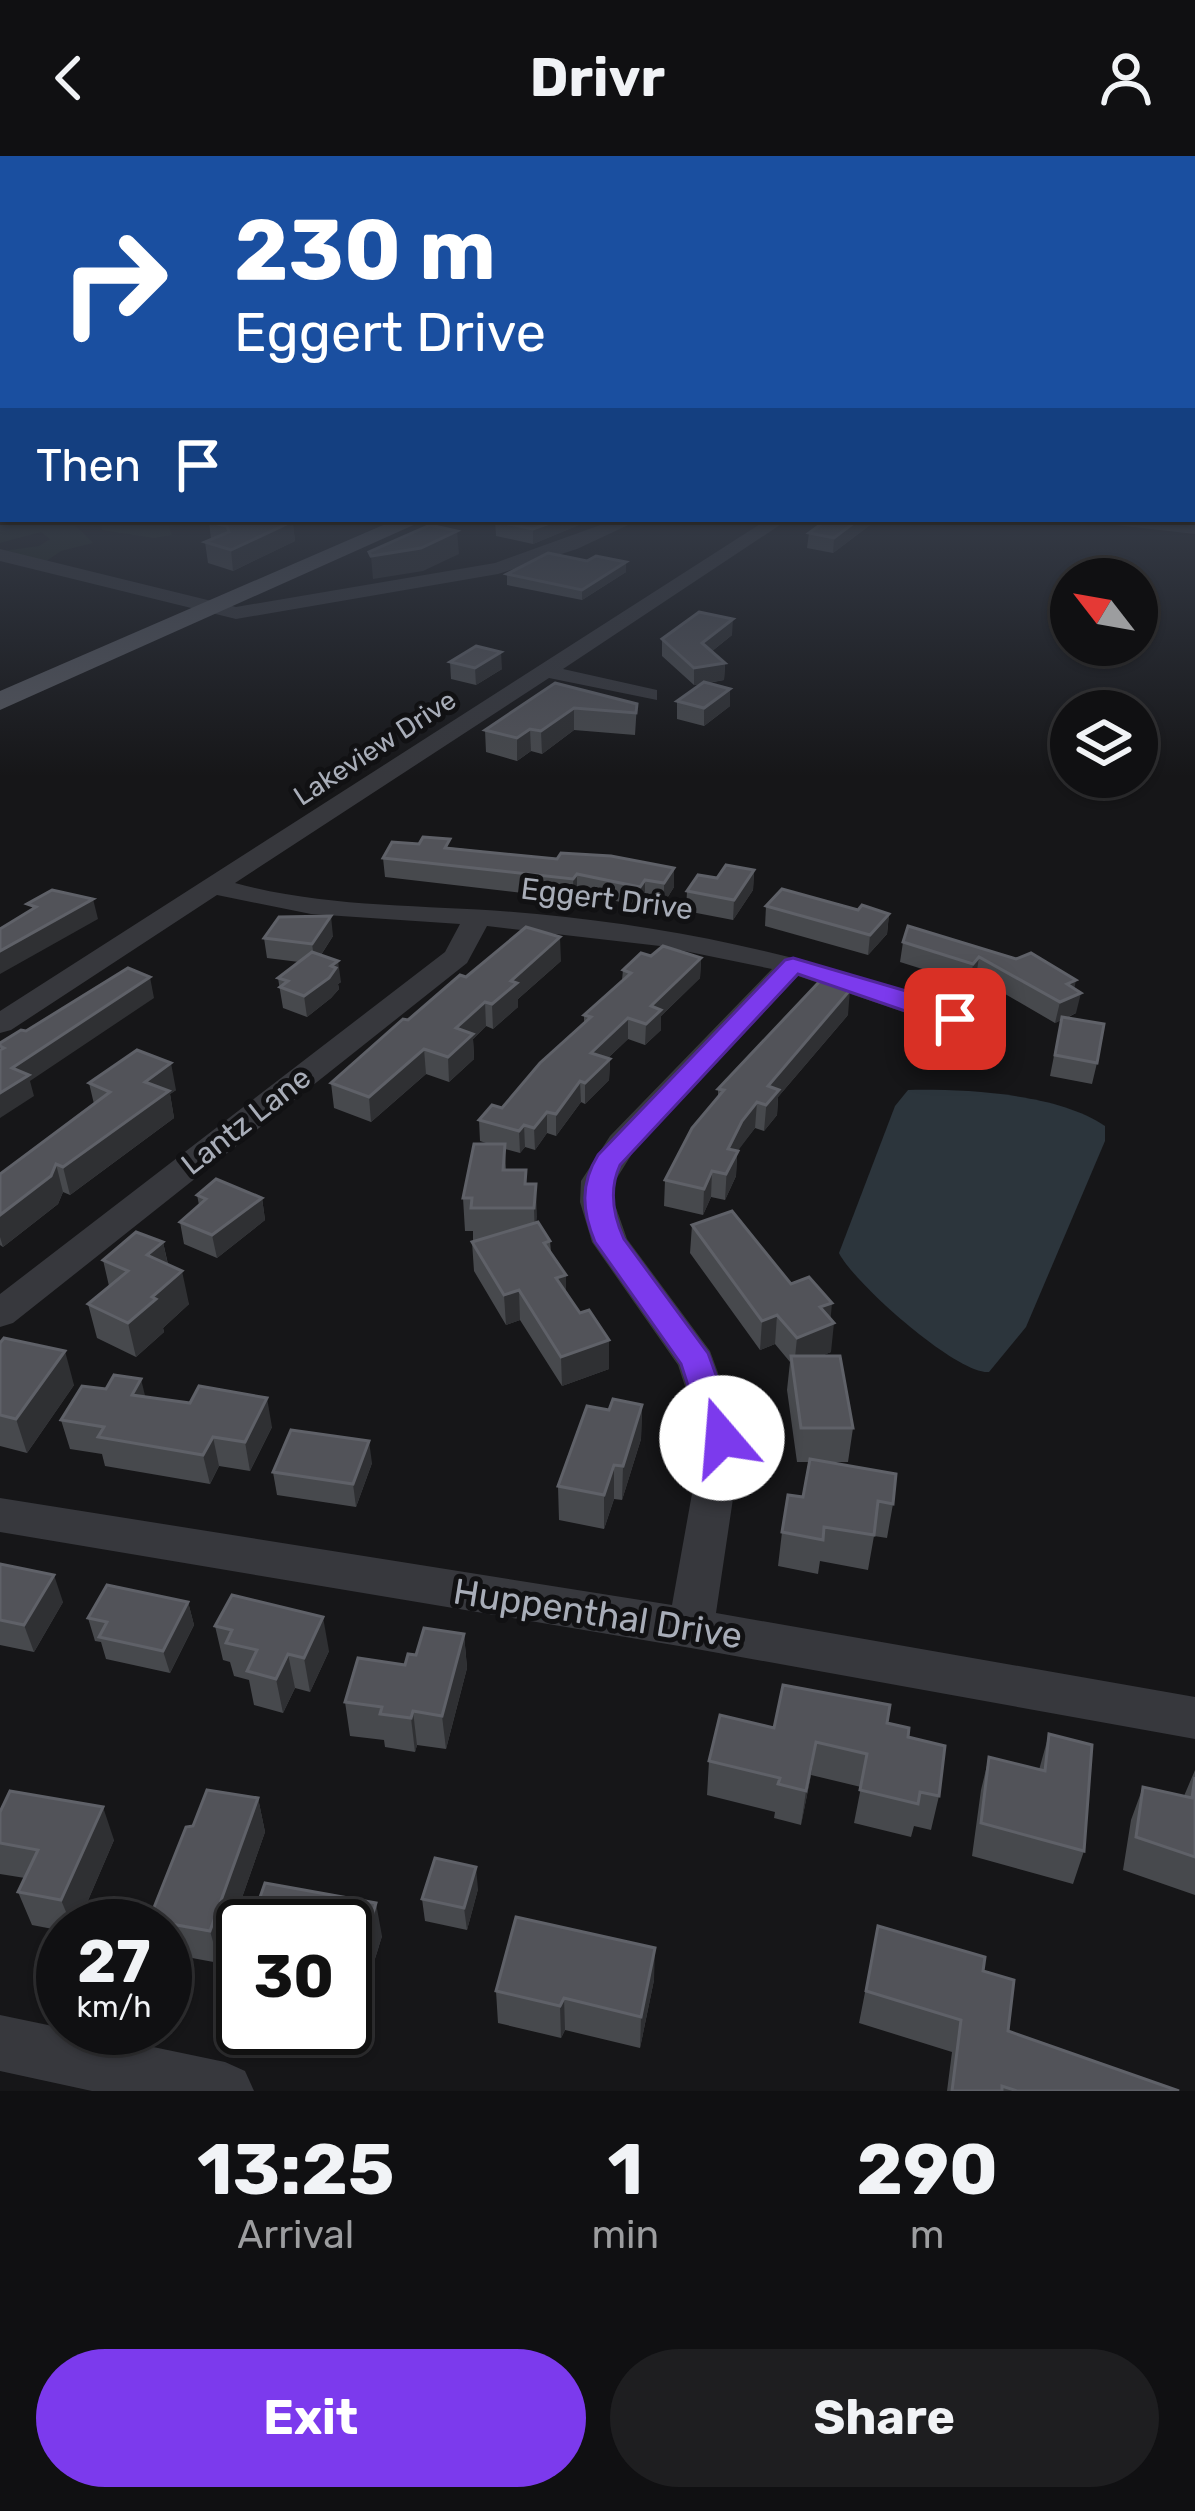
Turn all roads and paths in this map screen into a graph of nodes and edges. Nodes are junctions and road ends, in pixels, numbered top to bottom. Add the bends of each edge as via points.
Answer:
1 (162, 596) edge
2 (241, 596) edge
3 (333, 596) edge
4 (664, 596) edge
5 (212, 609) junction
6 (550, 672) junction
7 (649, 695) dead end
8 (0, 701) edge
9 (214, 886) junction
10 (478, 916) junction
11 (793, 965) junction
12 (0, 1024) edge
13 (963, 1046) dead end
14 (0, 1314) edge
15 (0, 1515) edge
16 (691, 1628) junction
17 (1195, 1718) edge
18 (0, 2043) edge
19 (225, 2091) edge

1 - 5 street
2 - 5 main road
3 - 5 street
4 - 6 street, Lakeview Drive
5 - 8 main road
6 - 7 street
6 - 9 street, Lakeview Drive
9 - 10 street, Eggert Drive via 273,902
9 - 12 street, Lakeview Drive
10 - 11 street, Eggert Drive via 655,935
10 - 14 street, Lantz Lane via 458,957
11 - 13 street, Eggert Drive via 955,1019
11 - 16 street via 622,1143 598,1181 610,1242 696,1361 722,1438
15 - 16 street, Huppenthal Drive
16 - 17 street, Huppenthal Drive
18 - 19 street

